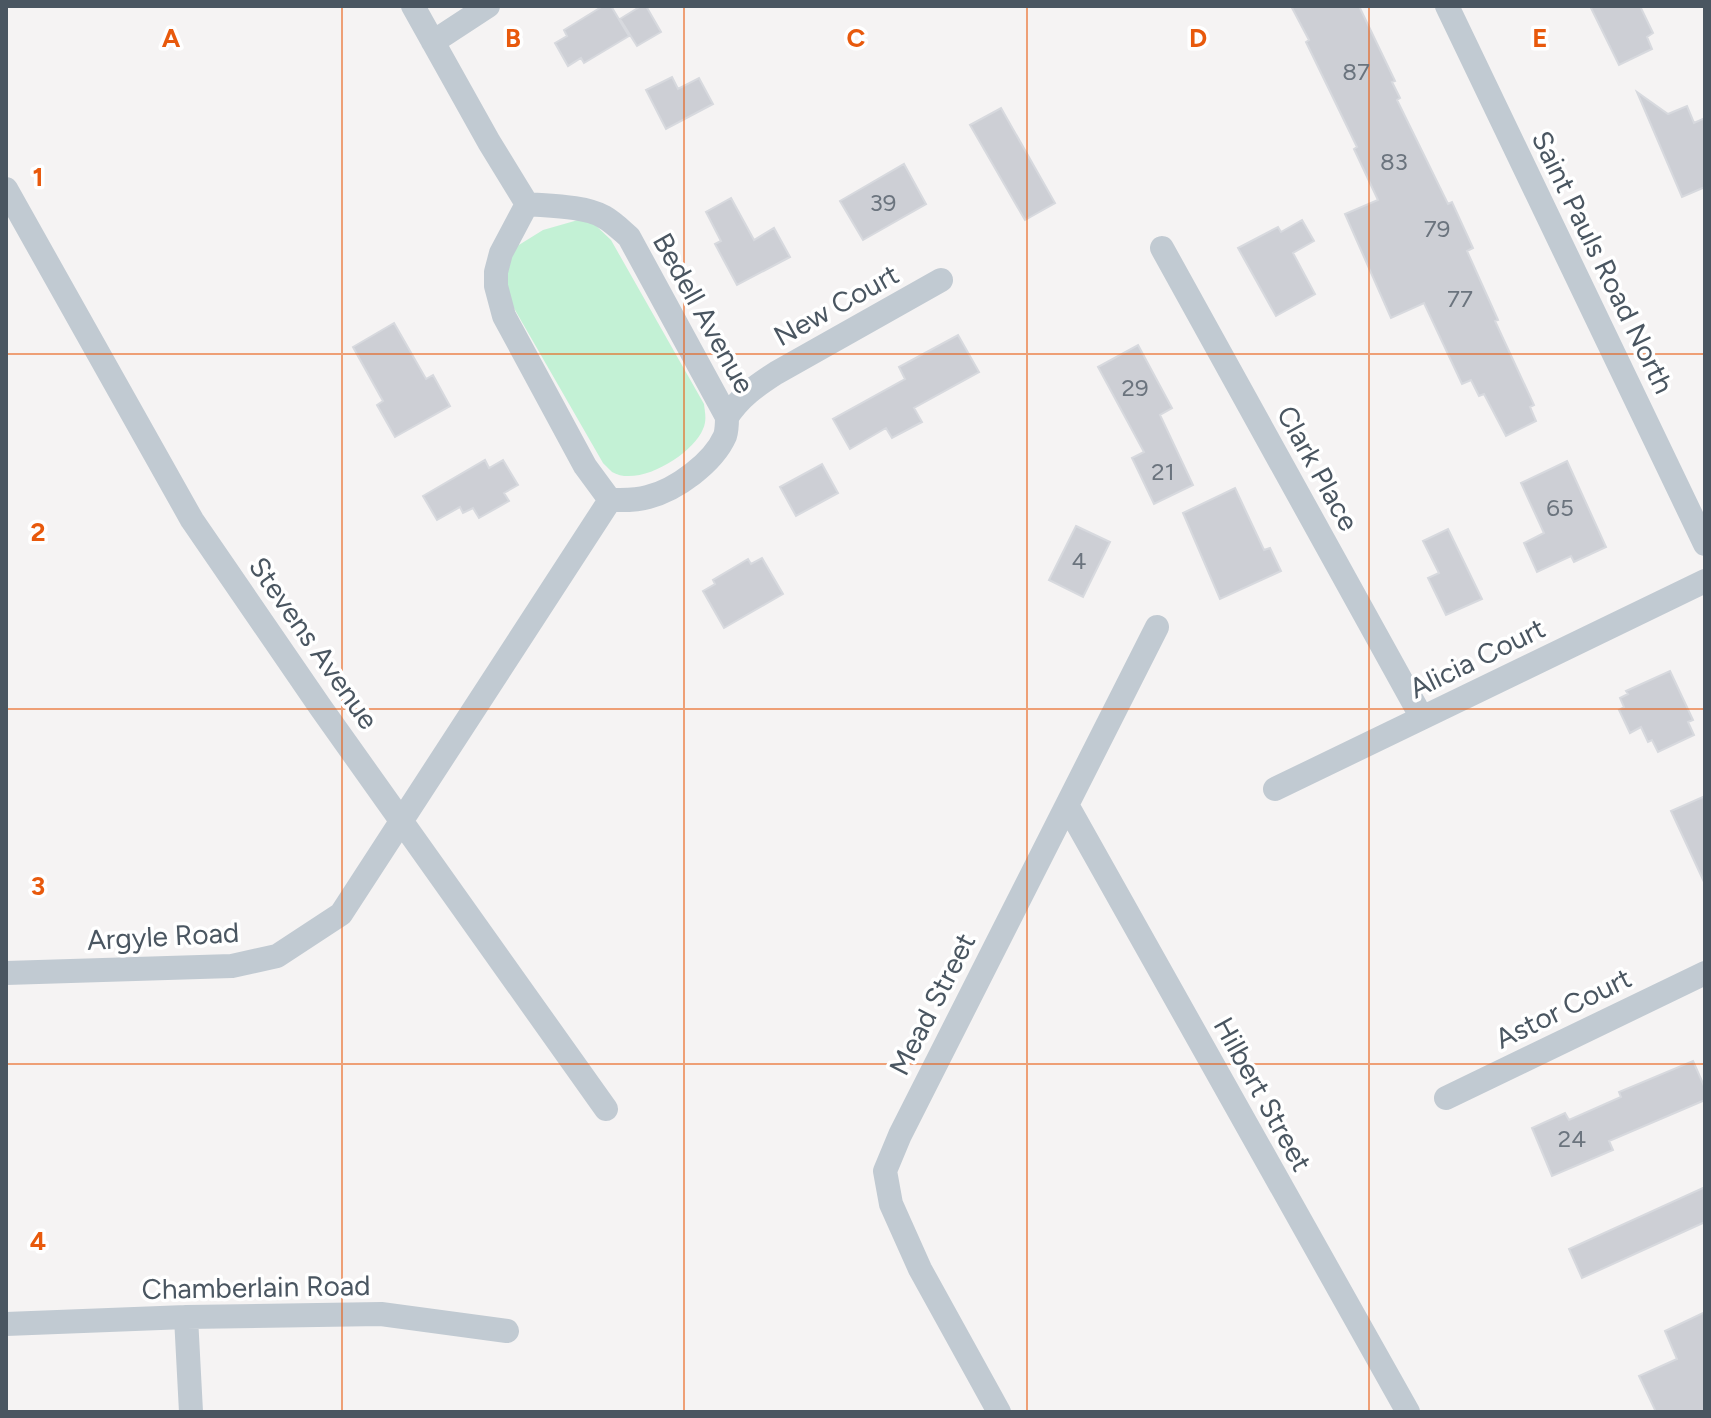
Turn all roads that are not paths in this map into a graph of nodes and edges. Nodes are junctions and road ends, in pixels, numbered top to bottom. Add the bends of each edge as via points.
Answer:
1 (413, 6) edge
2 (488, 6) edge
3 (1447, 6) edge
4 (433, 42) junction
5 (6, 189) edge
6 (527, 204) junction
7 (1162, 248) dead end
8 (941, 280) dead end
9 (727, 417) junction
10 (610, 500) junction
11 (1705, 544) edge
12 (1705, 581) edge
13 (1157, 627) dead end
14 (1422, 718) junction
15 (1275, 789) dead end
16 (1067, 805) junction
17 (402, 820) junction
18 (6, 973) edge
19 (1705, 973) edge
20 (1446, 1098) dead end
21 (606, 1109) dead end
22 (186, 1317) junction
23 (6, 1324) edge
24 (507, 1331) dead end
25 (191, 1412) edge
26 (999, 1412) edge
27 (1408, 1412) edge

1 - 4 street
2 - 4 street
3 - 11 street, Saint Pauls Road North
4 - 6 street
5 - 17 street, Stevens Avenue via 192,520
6 - 9 street, Bedell Avenue via 600,215 629,237
6 - 10 street via 496,272 504,316 585,466
7 - 14 street, Clark Place
8 - 9 street, New Court via 776,373 744,395
9 - 10 street, Bedell Avenue via 721,442 702,467 648,497
10 - 17 street
12 - 14 street, Alicia Court
13 - 16 street, Mead Street
14 - 15 street, Alicia Court
16 - 26 street, Mead Street via 885,1171 891,1204 920,1269
16 - 27 street, Hilbert Street
17 - 18 street, Argyle Road via 341,914 277,956 232,966
17 - 21 street, Stevens Avenue
19 - 20 street, Astor Court
22 - 23 street, Chamberlain Road
22 - 24 street, Chamberlain Road via 381,1314
22 - 25 street

